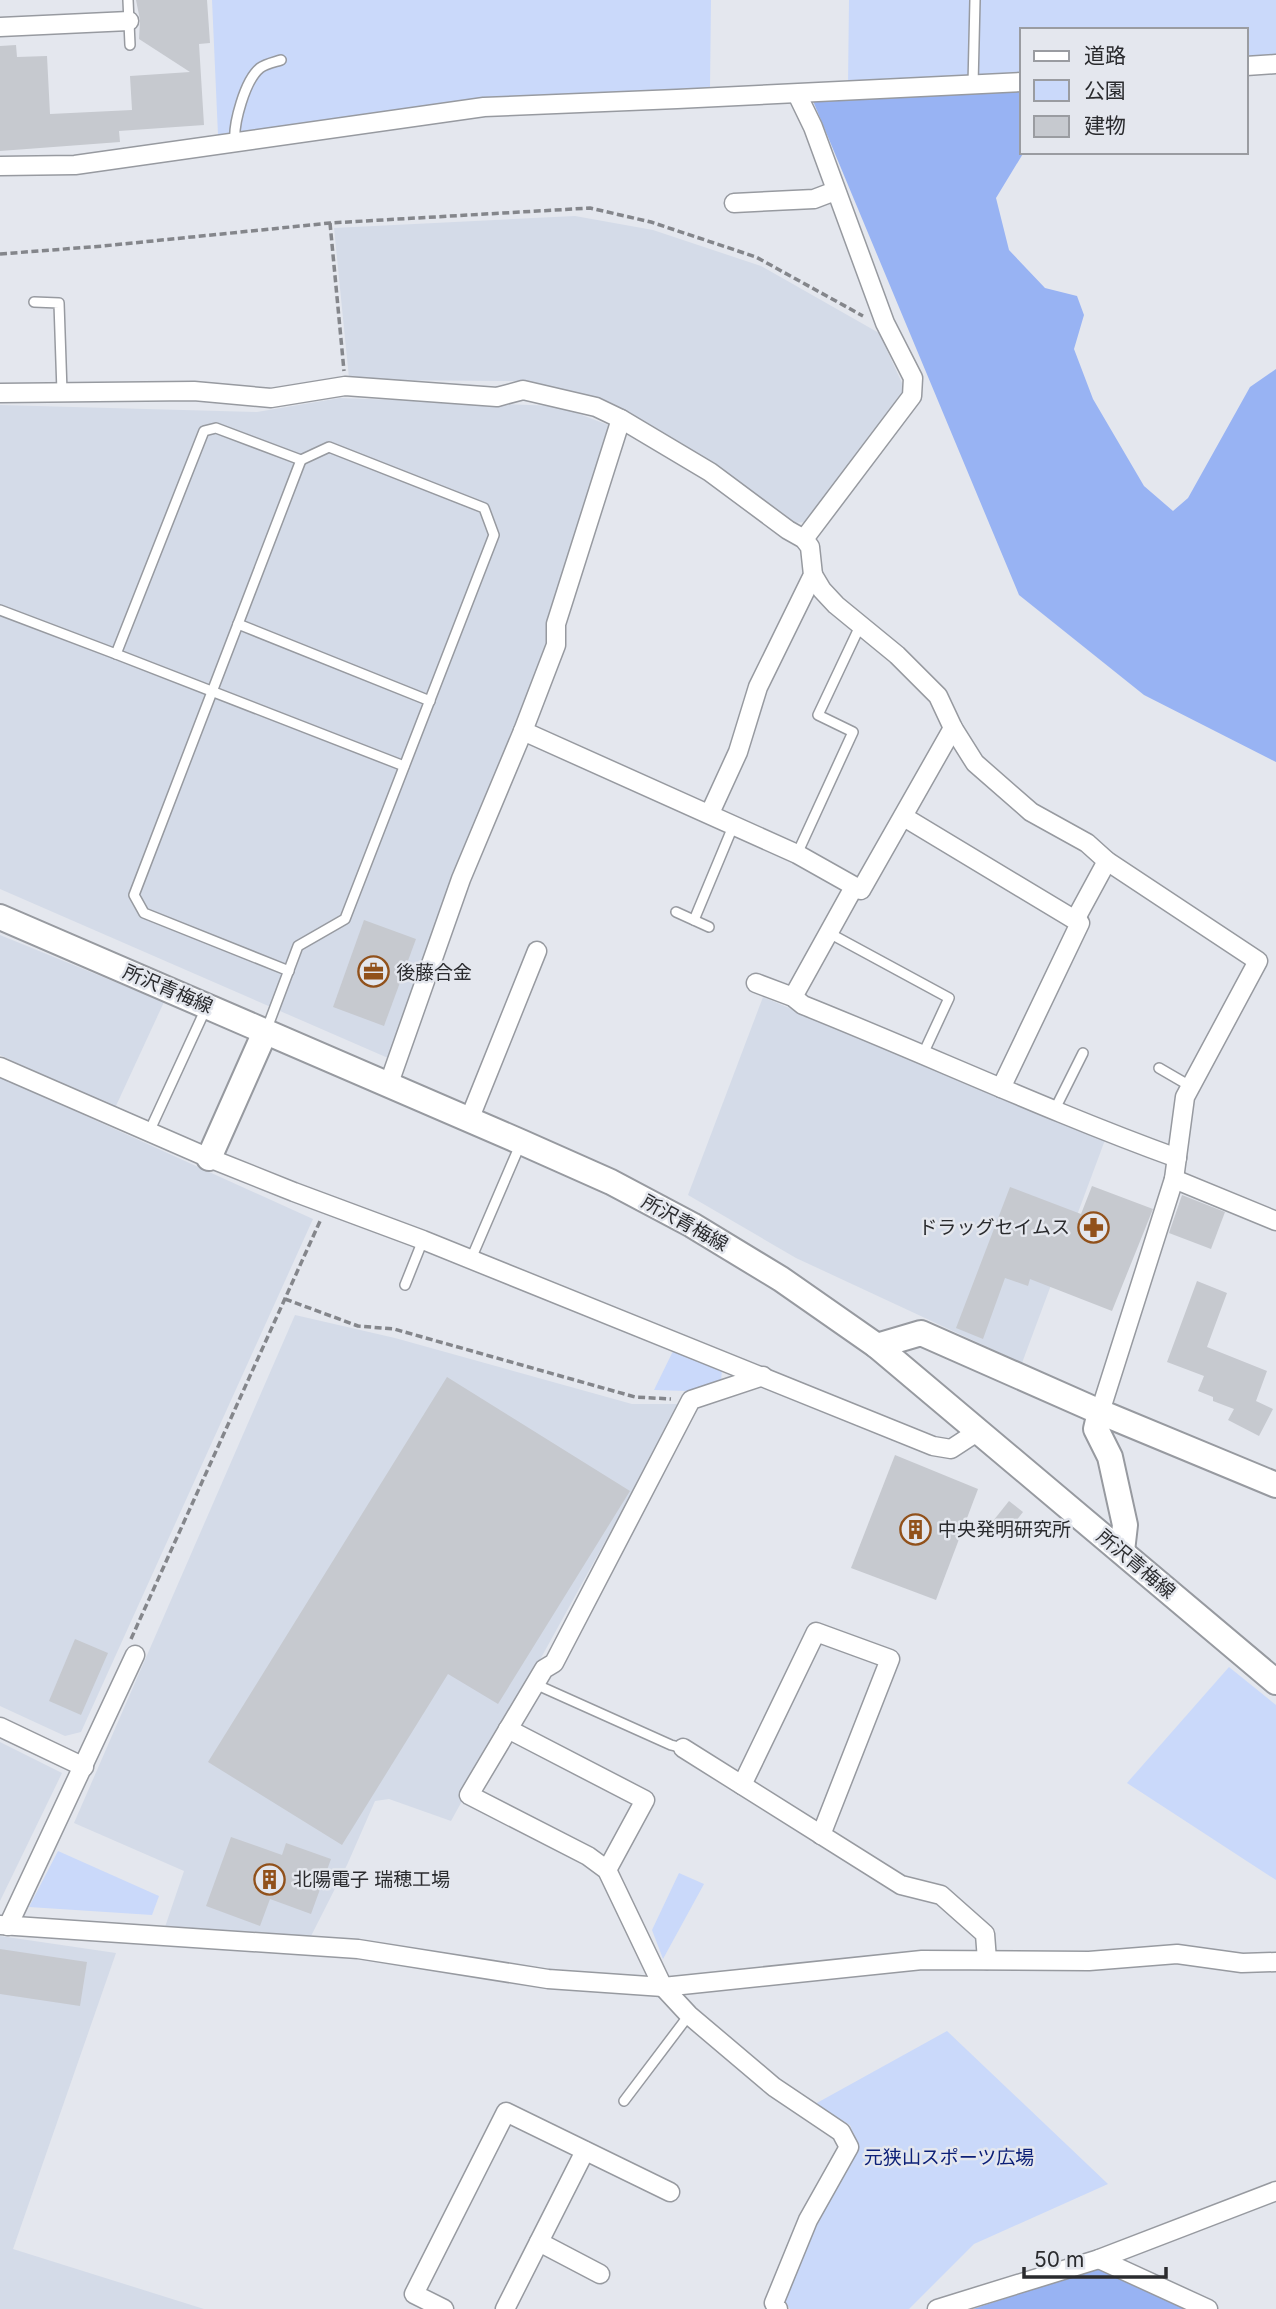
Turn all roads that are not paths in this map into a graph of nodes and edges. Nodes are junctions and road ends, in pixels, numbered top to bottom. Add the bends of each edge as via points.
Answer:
1 (128, 0) edge
2 (975, 0) edge
3 (129, 21) junction
4 (0, 27) edge
5 (130, 45) dead end
6 (281, 60) dead end
7 (1276, 64) edge
8 (1248, 66) edge
9 (1020, 82) edge
10 (973, 85) junction
11 (797, 94) junction
12 (236, 142) junction
13 (0, 166) edge
14 (835, 191) junction
15 (734, 203) dead end
16 (34, 302) dead end
17 (0, 393) edge
18 (62, 393) junction
19 (621, 419) junction
20 (301, 460) junction
21 (804, 539) junction
22 (813, 575) junction
23 (0, 610) edge
24 (238, 624) junction
25 (860, 626) junction
26 (116, 654) junction
27 (213, 691) junction
28 (430, 701) junction
29 (953, 728) junction
30 (523, 731) junction
31 (404, 766) junction
32 (710, 813) junction
33 (904, 817) junction
34 (734, 824) junction
35 (797, 854) junction
36 (1107, 861) junction
37 (854, 887) junction
38 (676, 912) dead end
39 (0, 917) edge
40 (694, 920) junction
41 (1075, 920) junction
42 (709, 927) dead end
43 (829, 933) junction
44 (537, 950) dead end
45 (289, 971) junction
46 (756, 983) dead end
47 (793, 997) junction
48 (207, 1005) junction
49 (265, 1032) junction
50 (1083, 1053) dead end
51 (923, 1054) junction
52 (0, 1067) edge
53 (1159, 1068) dead end
54 (388, 1086) junction
55 (1190, 1086) junction
56 (1001, 1088) junction
57 (1055, 1109) junction
58 (469, 1120) junction
59 (149, 1132) junction
60 (521, 1142) junction
61 (209, 1158) junction
62 (1177, 1158) junction
63 (1174, 1179) junction
64 (1276, 1221) edge
65 (423, 1240) junction
66 (471, 1259) junction
67 (405, 1285) dead end
68 (877, 1346) junction
69 (763, 1376) junction
70 (1100, 1412) junction
71 (977, 1432) junction
72 (1276, 1485) edge
73 (1122, 1551) junction
74 (130, 1653) road end
75 (1276, 1682) edge
76 (535, 1684) junction
77 (0, 1727) edge
78 (508, 1729) junction
79 (683, 1748) joint
80 (84, 1767) junction
81 (742, 1785) junction
82 (821, 1835) junction
83 (607, 1870) junction
84 (4, 1926) edge
85 (987, 1960) junction
86 (1276, 1962) edge
87 (663, 1987) junction
88 (689, 2015) junction
89 (624, 2101) dead end
90 (585, 2151) junction
91 (1276, 2191) edge
92 (670, 2192) dead end
93 (539, 2242) junction
94 (1099, 2259) junction
95 (600, 2274) dead end
96 (444, 2309) edge
97 (505, 2309) edge
98 (778, 2309) edge
99 (937, 2309) edge
100 (1208, 2309) edge

1 - 3 lane
2 - 10 lane
3 - 4 street
3 - 5 lane
6 - 12 lane via 260,68 251,81 234,132
7 - 8 street
9 - 10 street
10 - 11 street
11 - 12 street via 484,107
11 - 14 street
12 - 13 street via 75,165
14 - 15 street via 814,199
14 - 21 street via 885,323 913,378 912,396
16 - 18 lane via 59,303
17 - 18 street
18 - 19 street via 194,391 271,398 345,386 497,397 523,390 596,407
19 - 21 street via 710,472
19 - 30 street via 556,624 556,645
20 - 24 lane
20 - 26 lane via 216,428 204,431
20 - 28 lane via 328,447 484,508 494,535
21 - 22 street via 810,547
22 - 25 street via 822,590
22 - 32 street via 758,687 738,751
23 - 26 lane
24 - 27 lane
24 - 28 lane
25 - 29 street via 938,696
25 - 35 lane via 818,715 853,732
26 - 27 lane
27 - 31 lane
27 - 45 lane via 134,895 144,913
28 - 31 lane
29 - 33 street
29 - 36 street via 975,763 1031,812 1087,843
30 - 32 street
30 - 54 street via 461,879
31 - 45 lane via 345,919 298,946
32 - 34 street
33 - 37 street via 861,890
33 - 41 street
34 - 35 street
34 - 40 lane
35 - 37 street
36 - 41 street
36 - 55 street via 1258,961
37 - 43 street
38 - 40 lane
39 - 48 main road, 所沢青梅線
40 - 42 lane
41 - 56 street via 1080,923
43 - 47 street
43 - 51 lane via 950,998
44 - 58 street
45 - 49 lane
46 - 47 street
47 - 51 street
48 - 49 main road, 所沢青梅線
48 - 59 lane
49 - 54 main road, 所沢青梅線
49 - 61 main road
50 - 57 lane
51 - 56 street
52 - 59 street
53 - 55 lane
54 - 58 main road, 所沢青梅線
55 - 62 street
56 - 57 street
57 - 62 street
58 - 60 main road, 所沢青梅線
59 - 61 street
60 - 66 lane
60 - 68 main road, 所沢青梅線 via 692,1225 781,1279
61 - 65 street
62 - 63 street
63 - 64 street
63 - 70 street
65 - 66 street
65 - 67 lane
66 - 69 street
68 - 70 main road via 921,1333
68 - 71 main road, 所沢青梅線
69 - 71 street via 933,1446 951,1449
69 - 76 street via 691,1400 554,1663
70 - 72 main road
70 - 73 main road via 1096,1429 1110,1457 1125,1525
71 - 73 main road, 所沢青梅線
73 - 75 main road, 所沢青梅線
74 - 80 street
76 - 78 street
76 - 79 lane
77 - 80 street
78 - 83 street via 470,1795
78 - 83 street via 645,1800
79 - 81 street
80 - 84 street
81 - 82 street
81 - 82 street via 816,1632 890,1659
82 - 85 street via 901,1885 941,1895 985,1934
83 - 87 street
84 - 87 street via 358,1949 548,1979
85 - 86 street via 1089,1961 1177,1954 1242,1963
85 - 87 street via 922,1960
87 - 88 street
88 - 89 lane
88 - 98 street via 774,2087 841,2132 849,2147 808,2220 774,2303
90 - 92 street
90 - 93 street
90 - 96 street via 506,2112 414,2294
91 - 94 street
93 - 95 street
93 - 97 street
94 - 99 street
94 - 100 street

